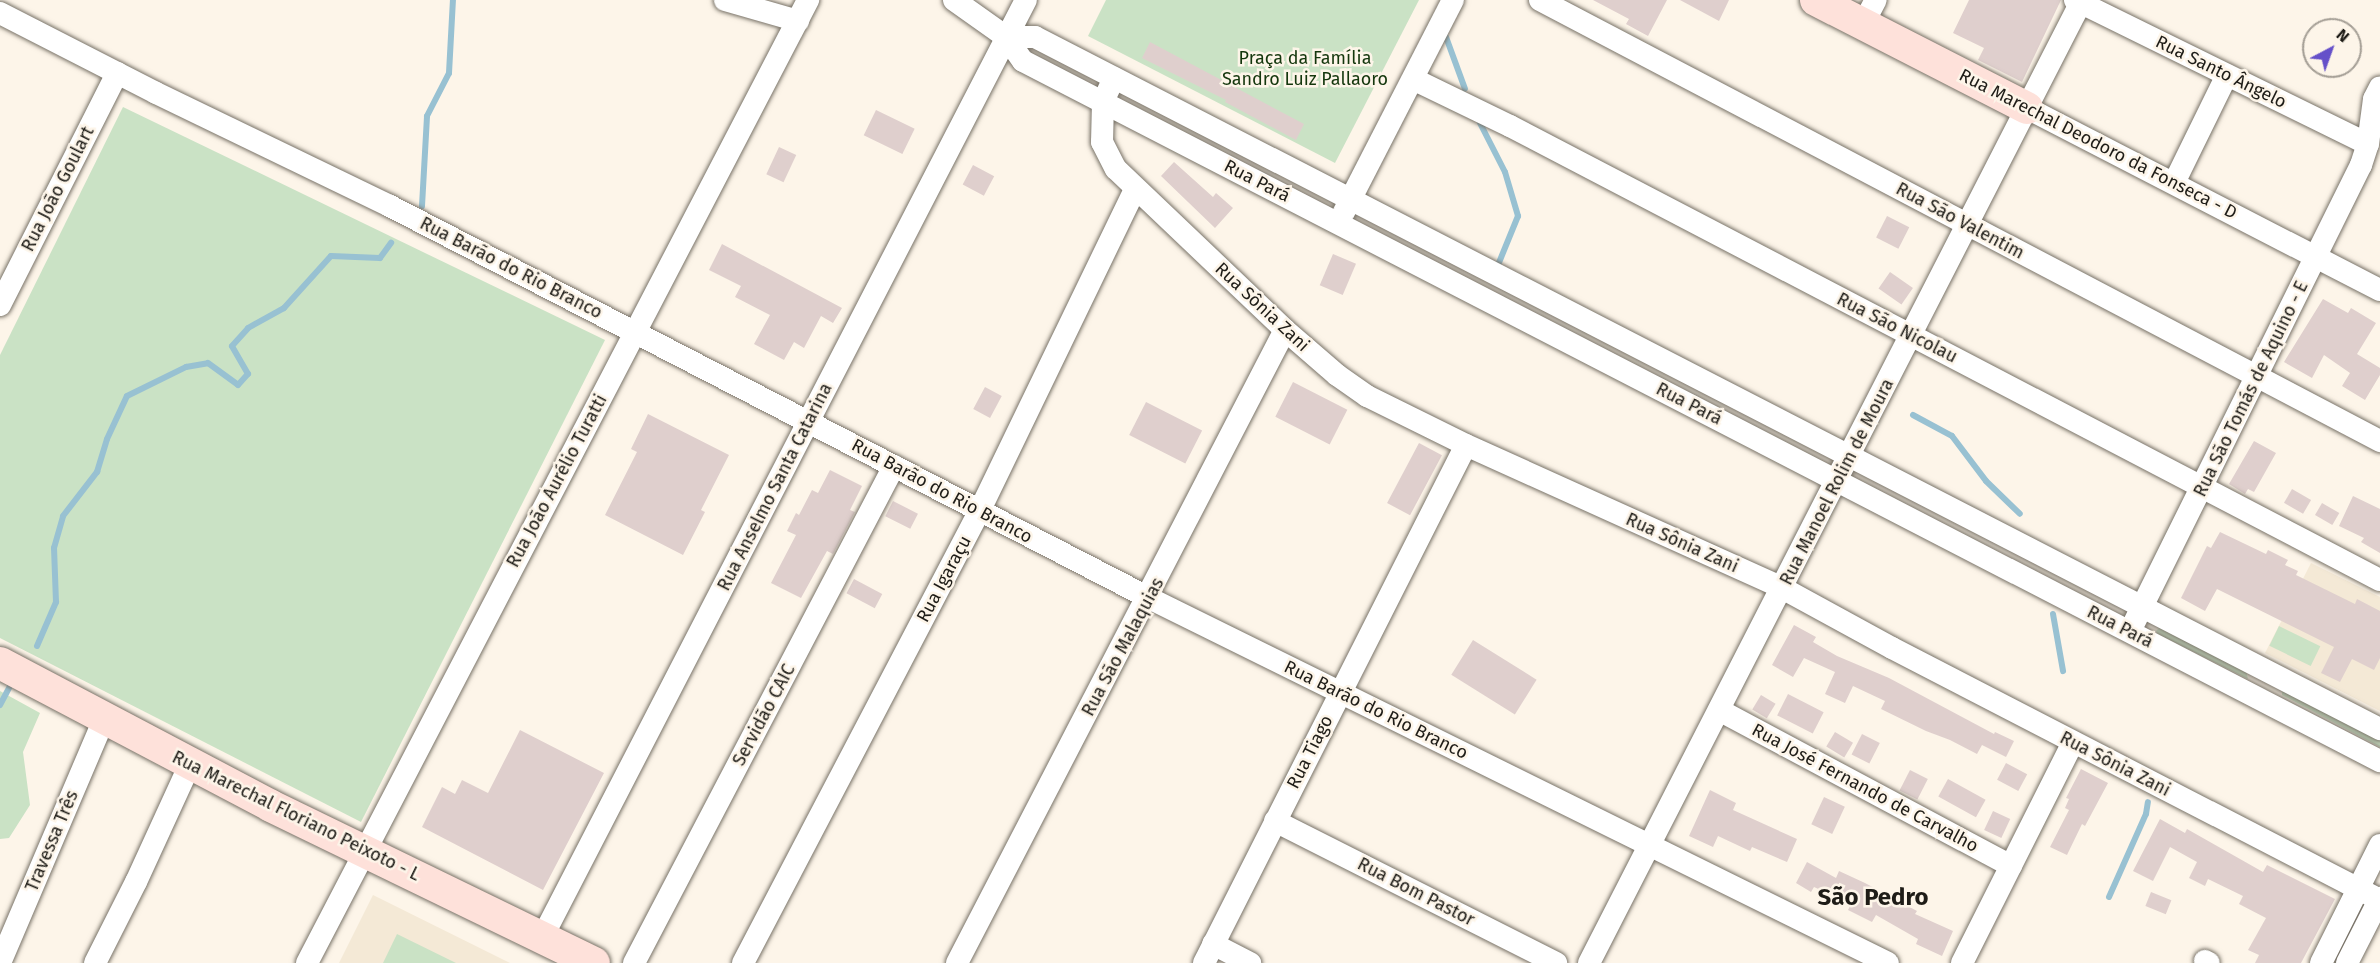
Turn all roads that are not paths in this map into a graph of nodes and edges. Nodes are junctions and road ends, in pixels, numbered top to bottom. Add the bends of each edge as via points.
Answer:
1 (725, 0) edge
2 (808, 0) edge
3 (954, 0) edge
4 (1026, 0) edge
5 (1453, 0) edge
6 (1540, 0) edge
7 (1816, 0) edge
8 (2079, 1) edge
9 (1869, 12) edge
10 (0, 13) edge
11 (798, 21) junction
12 (1006, 37) junction
13 (117, 73) junction
14 (2227, 75) junction
15 (1114, 78) junction
16 (1413, 79) junction
17 (2380, 87) edge
18 (1103, 102) junction
19 (2027, 108) junction
20 (2368, 144) junction
21 (2174, 183) junction
22 (1136, 190) junction
23 (1350, 200) junction
24 (1338, 224) junction
25 (1968, 225) junction
26 (2317, 256) junction
27 (2380, 290) edge
28 (0, 305) edge
29 (1285, 330) junction
30 (635, 332) junction
31 (1912, 336) junction
32 (2258, 377) junction
33 (809, 421) junction
34 (2380, 441) edge
35 (1466, 446) junction
36 (1850, 457) junction
37 (894, 466) junction
38 (1837, 481) junction
39 (2203, 486) junction
40 (979, 512) junction
41 (2380, 580) edge
42 (1782, 588) junction
43 (1149, 598) junction
44 (2141, 608) junction
45 (2130, 632) junction
46 (0, 663) edge
47 (2273, 675) junction
48 (1341, 693) junction
49 (2261, 700) junction
50 (1719, 710) junction
51 (104, 719) junction
52 (2380, 729) edge
53 (2073, 742) junction
54 (2380, 761) edge
55 (190, 764) junction
56 (1275, 821) junction
57 (1650, 845) junction
58 (2380, 845) edge
59 (364, 850) junction
60 (2011, 866) junction
61 (2358, 889) junction
62 (2380, 899) edge
63 (543, 936) junction
64 (1208, 953) edge
65 (0, 963) edge
66 (95, 963) edge
67 (307, 963) edge
68 (594, 963) edge
69 (634, 963) edge
70 (743, 963) edge
71 (957, 963) edge
72 (1250, 963) edge
73 (1556, 963) edge
74 (1589, 963) edge
75 (1888, 963) edge
76 (1962, 963) edge
77 (2321, 963) edge
78 (2347, 963) edge

1 - 11 street
2 - 11 street, Rua João Aurélio Turatti
3 - 12 street, Rua Pará
4 - 12 street, Rua Anselmo Santa Catarina
5 - 16 street
6 - 25 street, Rua São Valentim
7 - 9 street, Rua Marechal Deodoro da Fonseca - D
8 - 14 street, Rua Santo Ângelo
8 - 19 street, Rua Manoel Rolim de Moura
9 - 19 street, Rua Marechal Deodoro da Fonseca - D
10 - 13 street, Rua Barão do Rio Branco
11 - 30 street, Rua João Aurélio Turatti
12 - 15 street, Rua Pará via 1035,37
12 - 18 street, Rua Pará via 1023,61
12 - 33 street, Rua Anselmo Santa Catarina
13 - 28 street, Rua João Goulart
13 - 30 street, Rua Barão do Rio Branco via 390,206
14 - 20 street, Rua Santo Ângelo
14 - 21 street
15 - 18 street, Rua Sônia Zani
15 - 23 street, Rua Pará
16 - 23 street
16 - 31 street, Rua São Nicolau
17 - 20 street, Rua São Tomás de Aquino - E via 2374,99
18 - 22 street, Rua Sônia Zani via 1102,142 1116,169
18 - 24 street, Rua Pará
19 - 21 street, Rua Marechal Deodoro da Fonseca - D
19 - 25 street, Rua Manoel Rolim de Moura
20 - 26 street, Rua São Tomás de Aquino - E
21 - 26 street, Rua Marechal Deodoro da Fonseca - D
22 - 29 street, Rua Sônia Zani
22 - 40 street, Rua Igaraçu
23 - 24 street
23 - 36 street, Rua Pará
24 - 38 street, Rua Pará
25 - 31 street, Rua Manoel Rolim de Moura
25 - 32 street, Rua São Valentim
26 - 27 street, Rua Marechal Deodoro da Fonseca - D
26 - 32 street, Rua São Tomás de Aquino - E
29 - 35 street, Rua Sônia Zani via 1367,396
29 - 43 street, Rua São Malaquias
30 - 33 street, Rua Barão do Rio Branco
30 - 59 street, Rua João Aurélio Turatti
31 - 36 street, Rua Manoel Rolim de Moura
31 - 39 street, Rua São Nicolau
32 - 34 street, Rua São Valentim
32 - 39 street, Rua São Tomás de Aquino - E
33 - 37 street, Rua Barão do Rio Branco
33 - 63 street, Rua Anselmo Santa Catarina
35 - 42 street, Rua Sônia Zani
35 - 48 street, Rua Tiago
36 - 38 street, Rua Manoel Rolim de Moura
36 - 44 street, Rua Pará
37 - 40 street, Rua Barão do Rio Branco
37 - 69 street, Servidão CAIC
38 - 42 street, Rua Manoel Rolim de Moura
38 - 45 street, Rua Pará
39 - 41 street, Rua São Nicolau
39 - 44 street, Rua São Tomás de Aquino - E
40 - 43 street, Rua Barão do Rio Branco
40 - 70 street, Rua Igaraçu
42 - 50 street, Rua Manoel Rolim de Moura
42 - 53 street, Rua Sônia Zani
43 - 48 street, Rua Barão do Rio Branco
43 - 71 street, Rua São Malaquias
44 - 45 street, Rua São Tomás de Aquino - E
44 - 47 street, Rua Pará
45 - 49 street, Rua Pará
46 - 51 street, Rua Marechal Floriano Peixoto - L
47 - 49 street
47 - 52 street, Rua Pará
48 - 56 street, Rua Tiago
48 - 57 street, Rua Barão do Rio Branco
49 - 54 street, Rua Pará
50 - 57 street, Rua Manoel Rolim de Moura
50 - 60 street, Rua José Fernando de Carvalho
51 - 55 street, Rua Marechal Floriano Peixoto - L
51 - 65 street, Travessa Três
53 - 60 street
53 - 61 street, Rua Sônia Zani
55 - 59 street, Rua Marechal Floriano Peixoto - L
55 - 66 street
56 - 64 street, Rua Tiago
56 - 73 street, Rua Bom Pastor
57 - 74 street, Rua Manoel Rolim de Moura
57 - 75 street, Rua Barão do Rio Branco
58 - 61 street
59 - 63 street, Rua Marechal Floriano Peixoto - L
59 - 67 street, Rua João Aurélio Turatti
60 - 76 street
61 - 62 street, Rua Sônia Zani
61 - 77 street
62 - 78 street
63 - 68 street, Rua Marechal Floriano Peixoto - L
64 - 72 street

